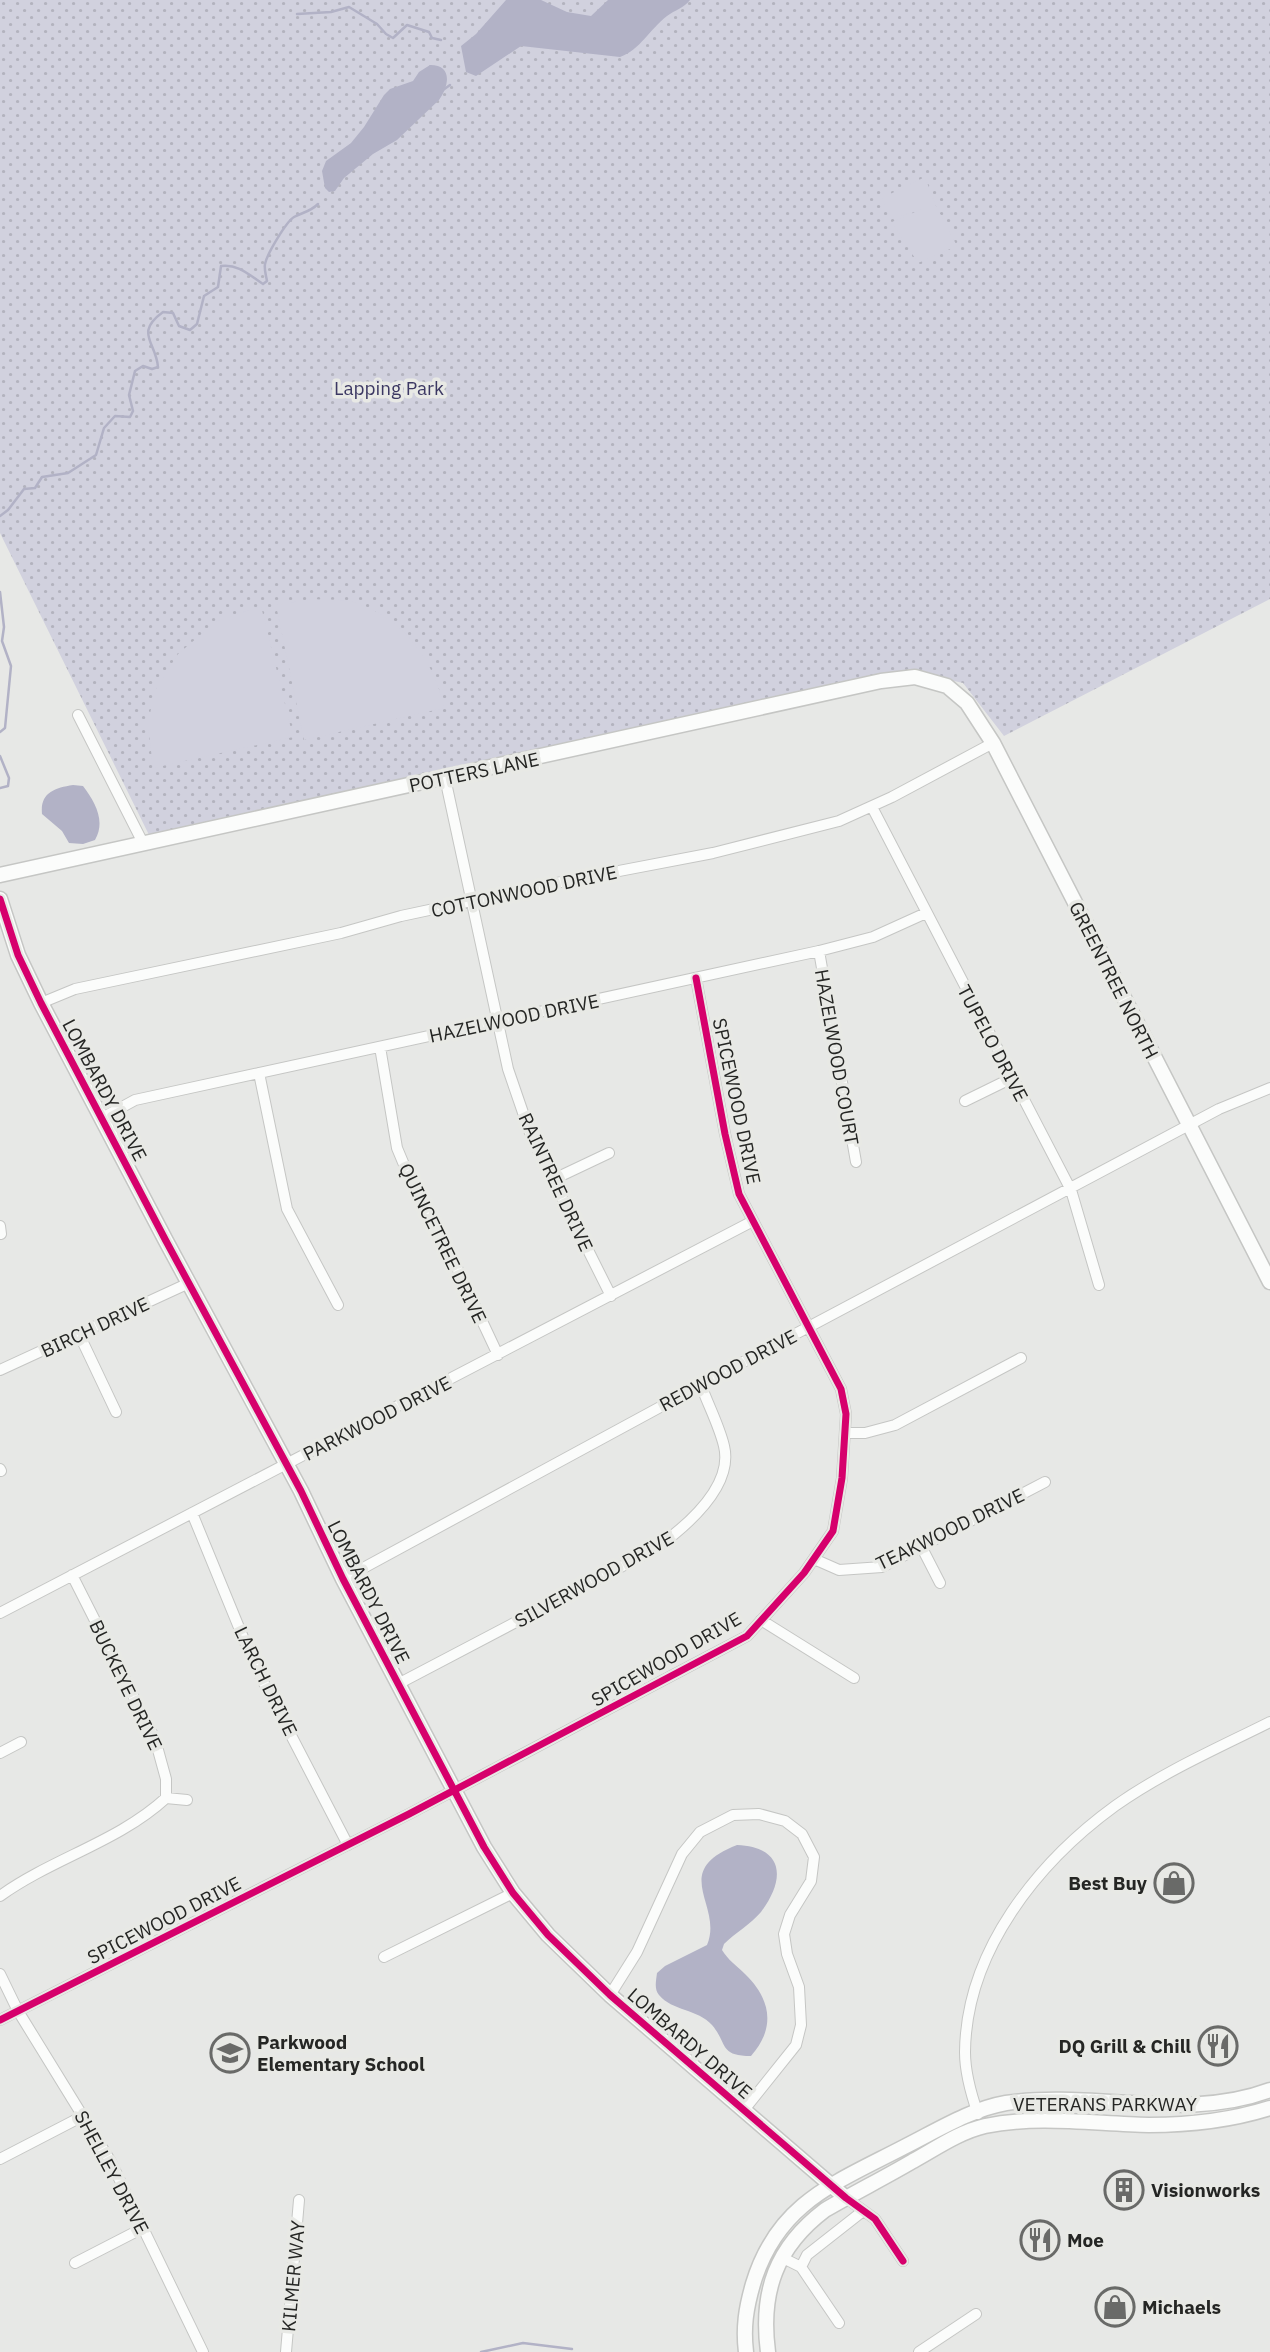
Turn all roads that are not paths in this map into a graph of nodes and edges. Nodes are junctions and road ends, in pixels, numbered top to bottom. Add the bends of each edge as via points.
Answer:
1 (947, 686) joint
2 (78, 715) dead end
3 (993, 743) junction
4 (445, 778) junction
5 (872, 807) junction
6 (143, 843) junction
7 (0, 875) edge
8 (0, 899) edge
9 (471, 901) junction
10 (926, 913) junction
11 (819, 951) junction
12 (696, 978) junction
13 (41, 1003) junction
14 (497, 1021) junction
15 (380, 1047) junction
16 (259, 1073) junction
17 (1012, 1078) junction
18 (1270, 1088) edge
19 (965, 1101) dead end
20 (102, 1118) junction
21 (1189, 1125) junction
22 (609, 1153) dead end
23 (856, 1162) dead end
24 (552, 1180) junction
25 (1070, 1190) junction
26 (753, 1221) junction
27 (1270, 1282) edge
28 (189, 1283) junction
29 (1099, 1285) dead end
30 (611, 1296) junction
31 (338, 1305) dead end
32 (808, 1327) junction
33 (79, 1334) junction
34 (498, 1355) junction
35 (1021, 1358) dead end
36 (0, 1370) edge
37 (701, 1385) junction
38 (116, 1412) dead end
39 (845, 1433) junction
40 (287, 1464) junction
41 (1045, 1482) dead end
42 (192, 1513) junction
43 (921, 1546) junction
44 (814, 1559) junction
45 (72, 1576) junction
46 (343, 1579) junction
47 (940, 1583) dead end
48 (0, 1613) edge
49 (761, 1620) junction
50 (854, 1678) dead end
51 (398, 1684) junction
52 (1270, 1722) edge
53 (21, 1742) dead end
54 (0, 1753) edge
55 (454, 1790) junction
56 (166, 1798) junction
57 (187, 1800) dead end
58 (348, 1845) junction
59 (513, 1893) junction
60 (0, 1896) edge
61 (384, 1957) dead end
62 (0, 1974) edge
63 (610, 1995) junction
64 (18, 2011) junction
65 (0, 2020) edge
66 (1270, 2090) edge
67 (1270, 2108) edge
68 (744, 2110) junction
69 (83, 2116) junction
70 (980, 2120) junction
71 (0, 2159) edge
72 (831, 2184) junction
73 (846, 2198) junction
74 (299, 2200) dead end
75 (863, 2211) junction
76 (143, 2228) junction
77 (781, 2257) junction
78 (903, 2261) dead end
79 (75, 2263) dead end
80 (800, 2267) junction
81 (976, 2314) dead end
82 (839, 2323) dead end
83 (203, 2352) edge
84 (286, 2352) edge
85 (746, 2352) edge
86 (768, 2352) edge
87 (919, 2352) edge

1 - 3 main road, GREENTREE NORTH via 967,703
1 - 4 main road, POTTERS LANE via 915,677 881,681
2 - 6 street
3 - 5 street, COTTONWOOD DRIVE
3 - 21 main road, GREENTREE NORTH
4 - 6 main road, POTTERS LANE
4 - 9 street, RAINTREE DRIVE
5 - 9 street, COTTONWOOD DRIVE via 839,821 713,853
5 - 10 street, TUPELO DRIVE
6 - 7 main road, POTTERS LANE
8 - 13 main road, LOMBARDY DRIVE via 18,955
9 - 13 street, COTTONWOOD DRIVE via 75,989
9 - 14 street, RAINTREE DRIVE
10 - 11 street, HAZELWOOD DRIVE via 873,937
10 - 17 street, TUPELO DRIVE
11 - 12 street, HAZELWOOD DRIVE
11 - 23 street, HAZELWOOD COURT
12 - 14 street, HAZELWOOD DRIVE
12 - 26 street, SPICEWOOD DRIVE via 736,1182
13 - 20 main road, LOMBARDY DRIVE
14 - 15 street, HAZELWOOD DRIVE
14 - 24 street, RAINTREE DRIVE via 531,1136
15 - 16 street, HAZELWOOD DRIVE
15 - 34 street, QUINCETREE DRIVE via 397,1148
16 - 20 street, HAZELWOOD DRIVE via 135,1100
16 - 31 street via 287,1209
17 - 19 street
17 - 25 street, TUPELO DRIVE
18 - 21 street, REDWOOD DRIVE
20 - 28 main road, LOMBARDY DRIVE
21 - 25 street, REDWOOD DRIVE
21 - 27 main road, GREENTREE NORTH
22 - 24 street
24 - 30 street, RAINTREE DRIVE
25 - 29 street, TUPELO DRIVE
25 - 32 street, REDWOOD DRIVE
26 - 30 street, PARKWOOD DRIVE
26 - 32 street, SPICEWOOD DRIVE
28 - 33 street, BIRCH DRIVE
28 - 40 main road, LOMBARDY DRIVE
30 - 34 street, PARKWOOD DRIVE
32 - 37 street, REDWOOD DRIVE
32 - 39 street, SPICEWOOD DRIVE via 841,1389
33 - 36 street, BIRCH DRIVE
33 - 38 street
34 - 40 street, PARKWOOD DRIVE
35 - 39 street via 895,1425
37 - 46 street, REDWOOD DRIVE
37 - 51 street, SILVERWOOD DRIVE via 725,1448 723,1470 715,1490 684,1528 655,1549
39 - 44 street, SPICEWOOD DRIVE via 833,1531
40 - 42 street, PARKWOOD DRIVE
40 - 46 main road, LOMBARDY DRIVE
41 - 43 street, TEAKWOOD DRIVE
42 - 45 street, PARKWOOD DRIVE
42 - 58 street, LARCH DRIVE via 254,1664
43 - 44 street, TEAKWOOD DRIVE via 882,1567 839,1570
43 - 47 street
44 - 49 street, SPICEWOOD DRIVE
45 - 48 street, PARKWOOD DRIVE
45 - 56 street, BUCKEYE DRIVE via 155,1739
46 - 51 main road, LOMBARDY DRIVE
49 - 50 street
49 - 55 street, SPICEWOOD DRIVE via 747,1636
51 - 55 main road, LOMBARDY DRIVE
52 - 70 street via 1166,1774 1116,1805 1049,1864 1013,1909 986,1956 971,2004 965,2051
53 - 54 street
55 - 58 street, SPICEWOOD DRIVE
55 - 59 main road, LOMBARDY DRIVE
56 - 57 street
56 - 60 street via 117,1833 23,1879
58 - 64 street, SPICEWOOD DRIVE
59 - 61 street
59 - 63 main road, LOMBARDY DRIVE via 548,1935
62 - 64 street
63 - 68 main road, LOMBARDY DRIVE
63 - 68 street via 637,1952 682,1854 700,1832 733,1815 759,1814 785,1821 802,1834 814,1857 811,1881 790,1914 784,1934 799,1987 801,2025 796,2045
64 - 65 street, SPICEWOOD DRIVE
64 - 69 street, SHELLEY DRIVE
66 - 70 main road, VETERANS PARKWAY via 1195,2105 1056,2100 1005,2104
67 - 70 main road, VETERANS PARKWAY via 1242,2116 1151,2125
68 - 72 main road, LOMBARDY DRIVE
69 - 71 street
69 - 76 street, SHELLEY DRIVE
70 - 72 main road, VETERANS PARKWAY
70 - 73 main road, VETERANS PARKWAY
72 - 73 main road, LOMBARDY DRIVE
72 - 85 main road, VETERANS PARKWAY via 795,2212 769,2244 746,2310
73 - 75 street
73 - 77 main road, VETERANS PARKWAY via 806,2224
74 - 84 street, KILMER WAY
75 - 78 street via 875,2219
75 - 80 street via 807,2255
76 - 79 street
76 - 83 street, SHELLEY DRIVE
77 - 80 street
77 - 86 main road, VETERANS PARKWAY via 770,2281
80 - 82 street
81 - 87 street

